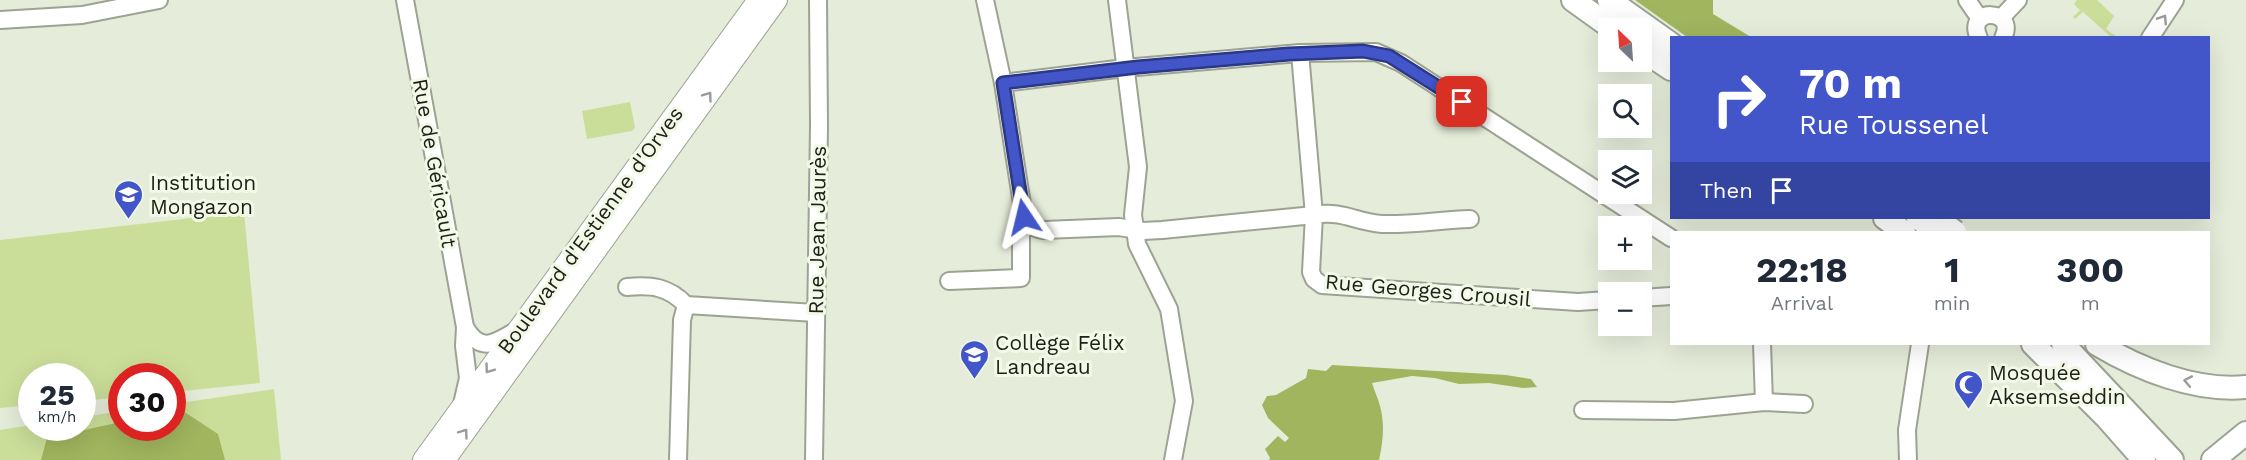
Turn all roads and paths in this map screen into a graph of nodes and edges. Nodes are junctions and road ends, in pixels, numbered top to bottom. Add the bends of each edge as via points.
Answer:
1 (159, 0) edge
2 (405, 0) edge
3 (758, 0) edge
4 (777, 0) edge
5 (818, 0) edge
6 (985, 0) edge
7 (1118, 0) edge
8 (1573, 0) edge
9 (1609, 0) edge
10 (1967, 0) edge
11 (2018, 0) edge
12 (2175, 0) edge
13 (1598, 18) edge
14 (2001, 18) junction
15 (1980, 19) junction
16 (0, 20) edge
17 (1978, 36) edge
18 (2004, 36) edge
19 (2151, 36) edge
20 (1670, 43) edge
21 (1300, 54) junction
22 (1652, 56) edge
23 (1125, 68) junction
24 (1670, 68) edge
25 (1003, 83) junction
26 (1314, 215) junction
27 (1470, 219) dead end
28 (1886, 219) edge
29 (1922, 219) edge
30 (1029, 225) junction
31 (1948, 226) edge
32 (1135, 229) junction
33 (1903, 231) edge
34 (1670, 237) edge
35 (949, 281) dead end
36 (627, 287) dead end
37 (1670, 296) edge
38 (1652, 297) edge
39 (1598, 301) edge
40 (686, 305) junction
41 (816, 313) junction
42 (465, 327) junction
43 (518, 330) junction
44 (1762, 345) edge
45 (1920, 345) edge
46 (2034, 345) edge
47 (2034, 345) edge
48 (2064, 345) edge
49 (2099, 345) edge
50 (2246, 387) edge
51 (1764, 402) junction
52 (1804, 405) dead end
53 (461, 408) junction
54 (1583, 410) dead end
55 (423, 460) edge
56 (445, 460) edge
57 (678, 460) edge
58 (813, 460) edge
59 (1173, 460) edge
60 (1908, 460) edge
61 (2129, 460) edge
62 (2144, 460) edge
63 (2172, 460) edge

1 - 16 street via 82,15
2 - 42 street, Rue de Géricault
3 - 43 main road, Boulevard d'Estienne d'Orves
56 -> 4 main road, Boulevard d'Estienne d'Orves
5 - 41 street, Rue Jean Jaurès
6 - 25 street
7 - 23 street
8 - 13 highway
9 - 20 highway
10 - 15 street
11 - 14 street
19 -> 12 street
14 - 15 street via 1992,14
14 - 18 street via 2006,28
15 - 17 street
21 - 23 street
21 - 26 street, Rue Georges Crousil
21 - 34 street via 1363,51 1389,56
22 - 24 highway
23 - 25 street
23 - 32 street via 1138,167
25 - 30 street via 1022,207
26 - 27 street via 1340,214 1384,224
26 - 32 street via 1193,229
26 - 39 street, Rue Georges Crousil via 1311,272 1322,285
28 - 33 highway
29 - 31 highway
30 - 32 street via 1044,230
30 - 35 street via 1022,232 1021,278
32 - 59 street via 1137,244 1169,309 1182,386 1182,420
36 - 40 street via 650,285 676,294
37 - 38 street
40 - 41 street
40 - 57 street via 682,320
41 - 58 street, Rue Jean Jaurès
42 - 43 street via 484,344 495,343
42 - 53 street, Rue de Géricault via 468,378
43 -> 53 main road, Boulevard d'Estienne d'Orves
44 - 51 street
45 - 60 street via 1907,430
46 - 61 highway
47 - 62 highway
48 - 63 highway
50 -> 49 highway via 2214,386 2169,377
51 - 52 street
51 - 54 street via 1674,411
53 - 55 main road, Boulevard d'Estienne d'Orves

